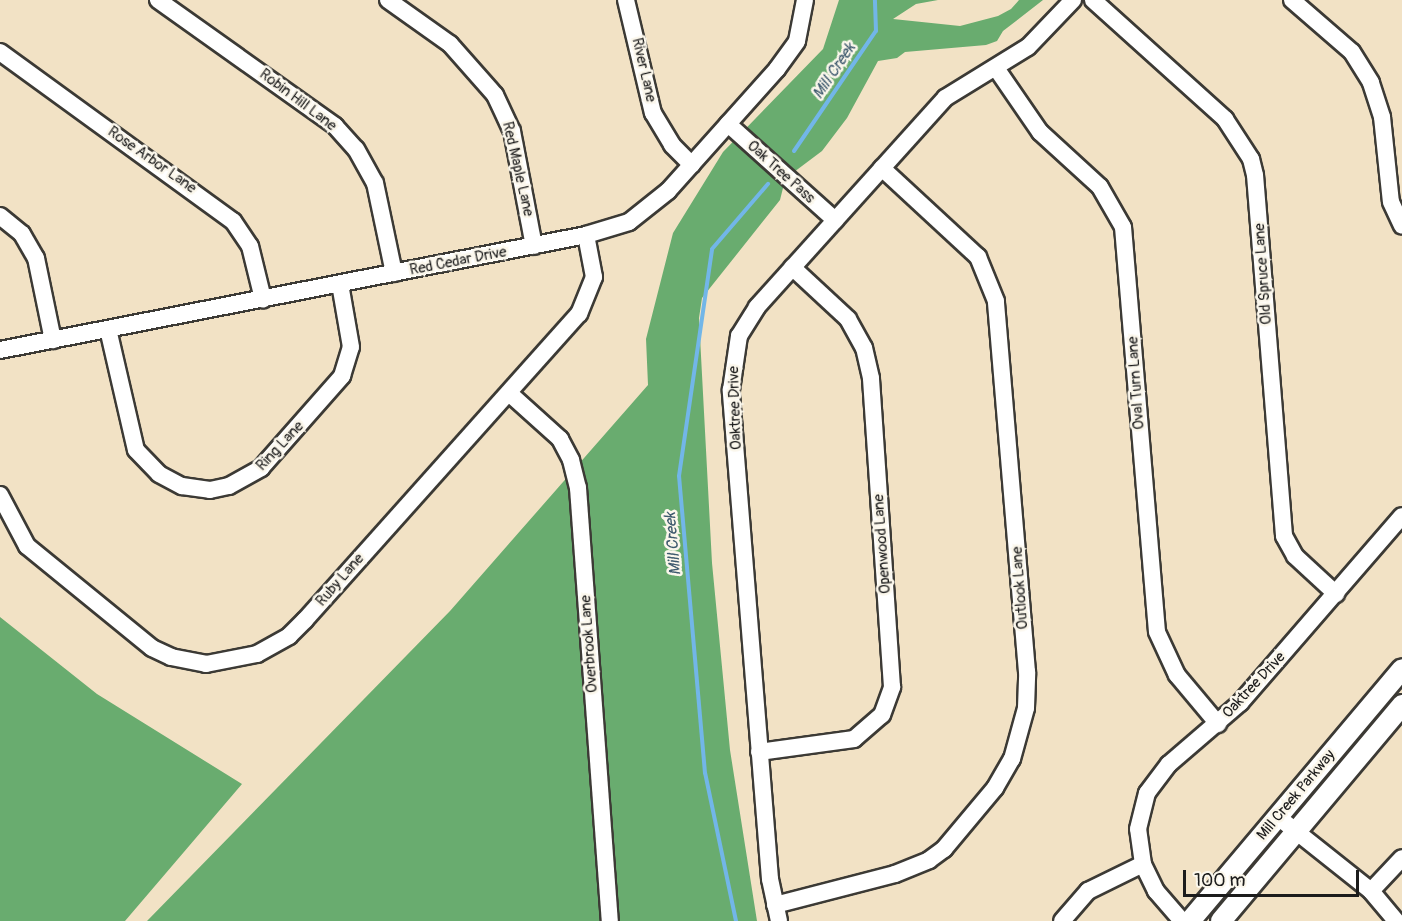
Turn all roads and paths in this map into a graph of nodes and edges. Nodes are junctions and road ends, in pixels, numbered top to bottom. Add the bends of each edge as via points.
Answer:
1 (158, 0) edge
2 (388, 0) edge
3 (626, 0) edge
4 (805, 0) edge
5 (1073, 0) edge
6 (1093, 0) edge
7 (1292, 0) edge
8 (0, 52) edge
9 (996, 68) junction
10 (728, 124) junction
11 (692, 165) junction
12 (882, 168) junction
13 (0, 216) edge
14 (835, 220) junction
15 (1402, 226) edge
16 (586, 236) junction
17 (534, 246) junction
18 (792, 267) junction
19 (394, 273) junction
20 (340, 284) junction
21 (263, 299) junction
22 (108, 329) junction
23 (53, 340) junction
24 (0, 350) edge
25 (509, 393) junction
26 (1, 504) edge
27 (1402, 516) edge
28 (1336, 594) junction
29 (1402, 669) edge
30 (1402, 705) edge
31 (1218, 724) junction
32 (759, 752) junction
33 (1278, 817) junction
34 (1296, 831) junction
35 (1402, 858) edge
36 (1143, 864) junction
37 (1371, 891) junction
38 (777, 913) edge
39 (610, 921) edge
40 (1062, 921) edge
41 (1182, 921) edge
42 (1190, 921) edge
43 (1221, 921) edge
44 (1396, 921) edge

1 - 19 street, Robin Hill Lane via 317,113 356,148 375,183
2 - 17 street, Red Maple Lane via 450,44 495,95 512,131
3 - 11 street, River Lane via 653,113 672,145
4 - 10 street, Red Cedar Drive via 801,28 790,53
5 - 9 street, Oaktree Drive via 1028,47
6 - 28 street, Old Spruce Lane via 1225,119 1251,159 1284,536 1295,556
7 - 15 street via 1352,52 1371,83 1382,117 1390,202
8 - 21 street, Rose Arbor Lane via 233,221 250,246
9 - 12 street, Oaktree Drive via 945,98
9 - 31 street, Oval Turn Lane via 1040,132 1100,187 1123,227 1158,632 1177,675
10 - 11 street, Red Cedar Drive
10 - 14 street, Oak Tree Pass
11 - 16 street, Red Cedar Drive via 640,216
12 - 14 street, Oaktree Drive
12 - 38 street, Outlook Lane via 978,257 996,301 1027,672 1026,708 1020,738 1001,779 944,849 895,874
13 - 23 street via 21,234 36,258
14 - 18 street, Oaktree Drive
16 - 17 street, Red Cedar Drive
16 - 25 street, Ruby Lane via 594,276 587,301
17 - 19 street, Red Cedar Drive
18 - 32 street, Oaktree Drive via 744,326 731,369
18 - 32 street, Openwood Lane via 848,319 864,348 871,378 892,687 882,715 854,739
19 - 20 street, Red Cedar Drive
20 - 21 street, Red Cedar Drive
20 - 22 street, Ring Lane via 351,347 342,376 261,468 229,486 210,490 182,486 159,474 136,450
21 - 22 street, Red Cedar Drive
22 - 23 street, Red Cedar Drive
23 - 24 street, Red Cedar Drive
25 - 26 street, Ruby Lane via 297,628 275,646 239,660 198,663 152,648 27,546
25 - 39 street, Overbrook Lane via 560,439 572,460 578,488
27 - 28 street, Oaktree Drive
28 - 31 street, Oaktree Drive
29 - 33 main road, Mill Creek Parkway
30 - 34 main road, Mill Creek Parkway
31 - 36 street, Oaktree Drive via 1168,764 1147,793 1138,829
32 - 38 street, Oaktree Drive
33 - 34 street
33 - 42 main road, Mill Creek Parkway
34 - 37 street
34 - 43 main road, Mill Creek Parkway
35 - 37 street
36 - 40 street via 1088,891
36 - 41 street, Oaktree Drive via 1156,891
37 - 44 street

